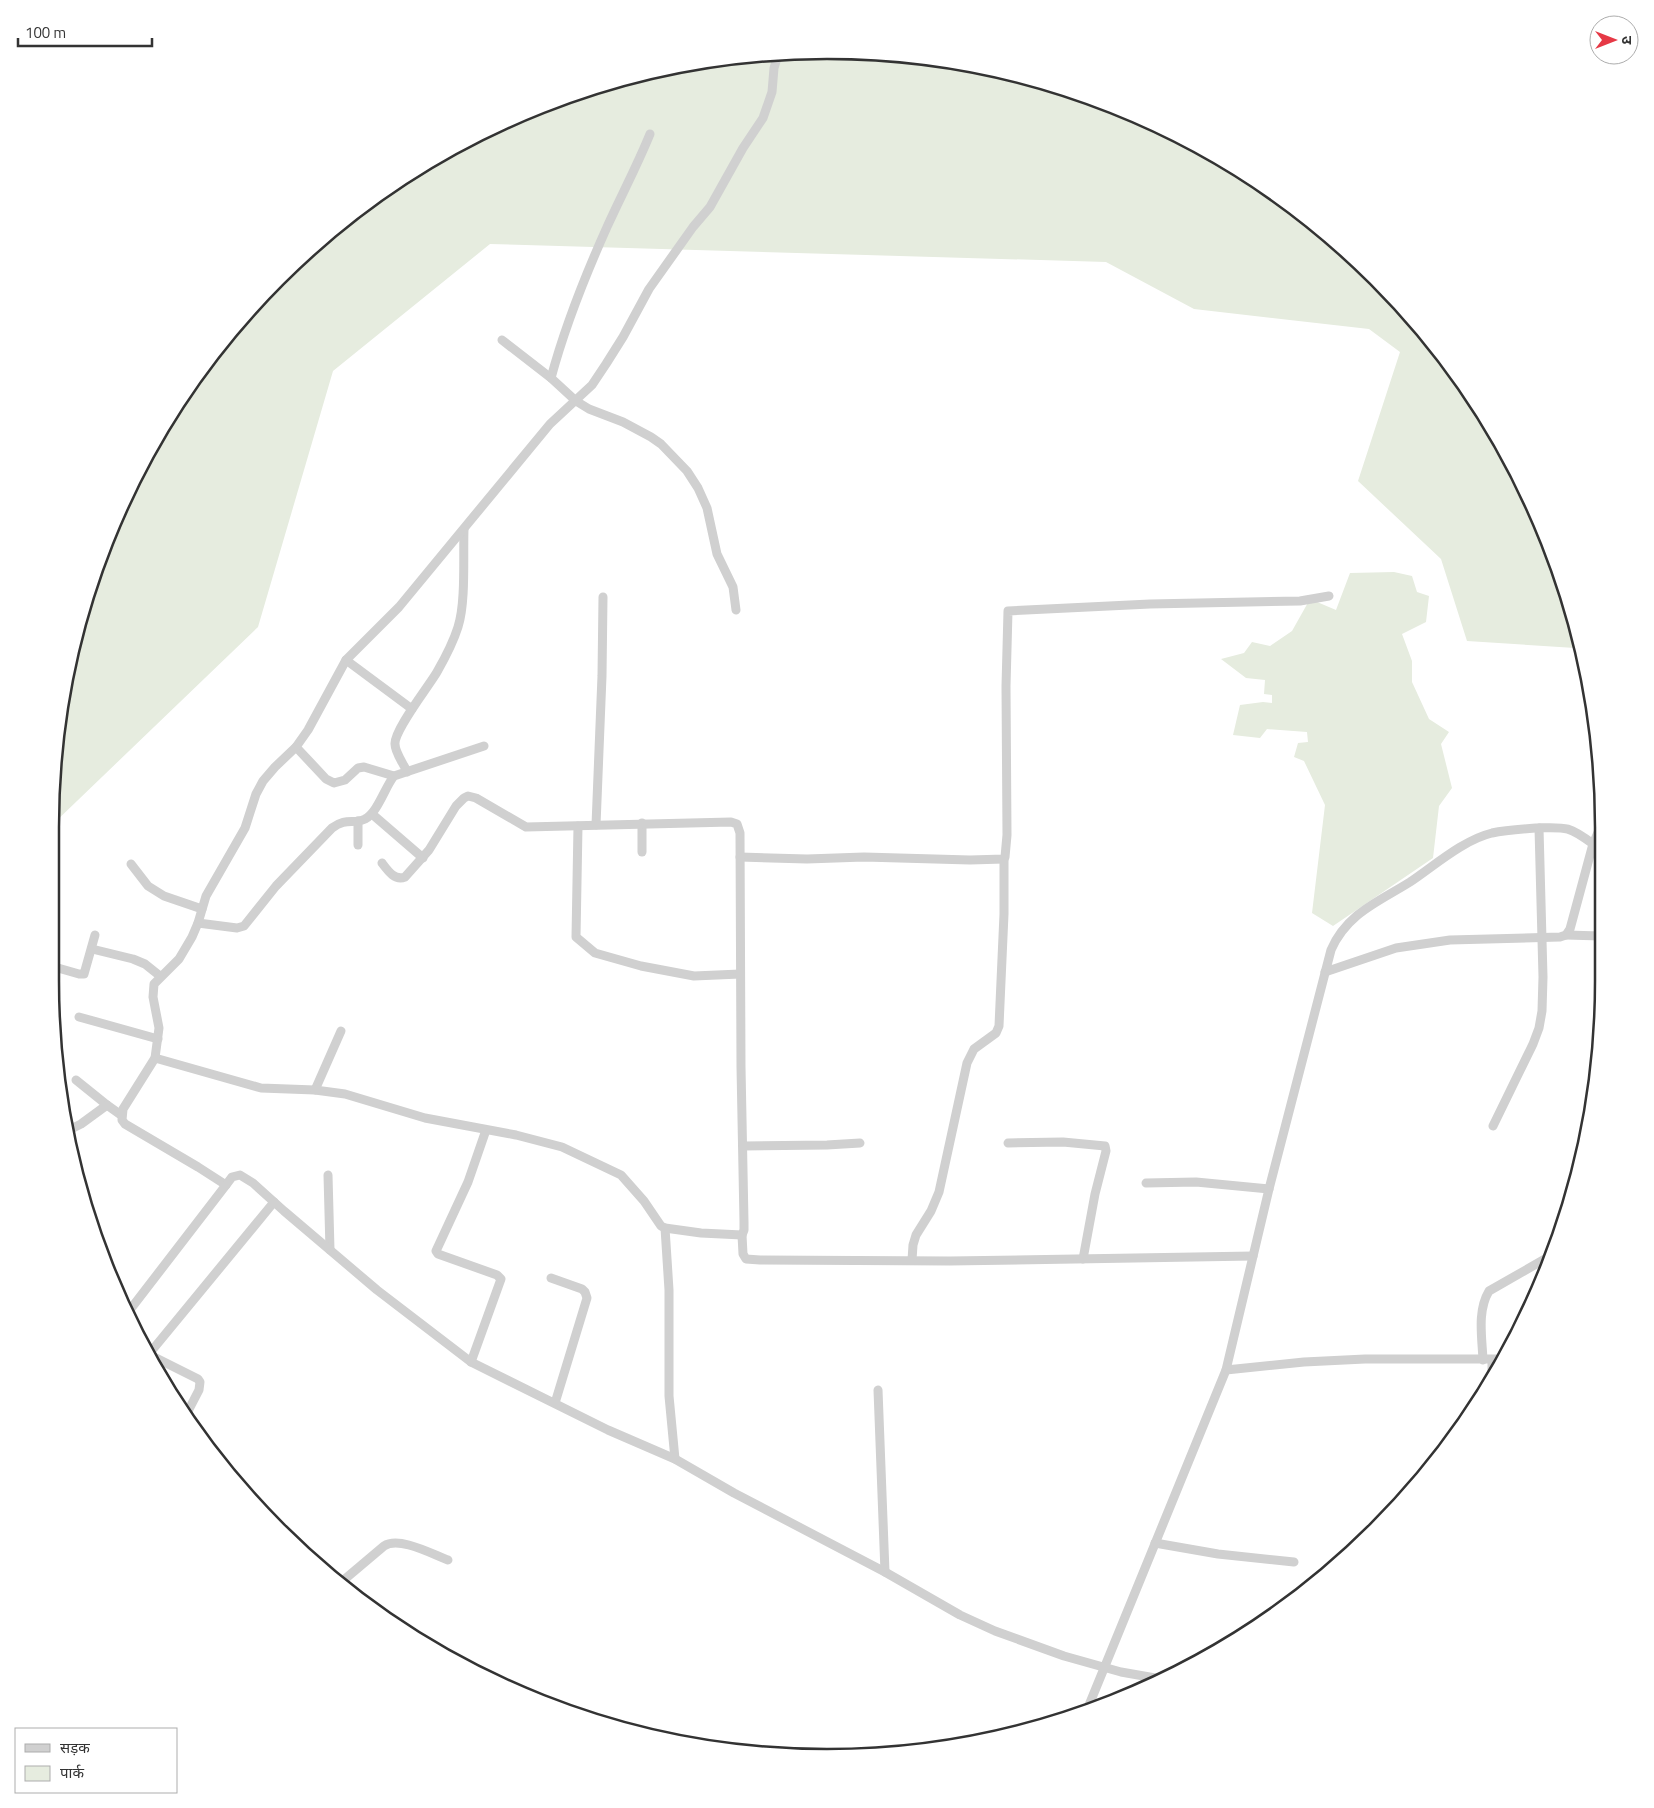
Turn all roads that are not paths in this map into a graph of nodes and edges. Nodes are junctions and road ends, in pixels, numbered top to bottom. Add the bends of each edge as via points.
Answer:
1 (776, 60) edge
2 (650, 134) dead end
3 (502, 340) dead end
4 (551, 378) junction
5 (576, 401) junction
6 (464, 529) junction
7 (1328, 596) dead end
8 (603, 597) dead end
9 (736, 610) dead end
10 (346, 660) junction
11 (412, 709) junction
12 (484, 746) dead end
13 (296, 747) junction
14 (407, 772) junction
15 (394, 776) junction
16 (372, 814) junction
17 (358, 821) junction
18 (642, 823) junction
19 (596, 825) junction
20 (578, 826) junction
21 (1540, 828) junction
22 (1595, 839) edge
23 (1593, 844) junction
24 (358, 845) dead end
25 (642, 852) dead end
26 (740, 857) junction
27 (423, 858) junction
28 (1004, 859) junction
29 (382, 863) dead end
30 (130, 864) dead end
31 (202, 909) junction
32 (198, 923) junction
33 (95, 935) dead end
34 (1566, 935) junction
35 (1595, 936) edge
36 (1542, 938) junction
37 (92, 949) junction
38 (59, 968) edge
39 (1325, 972) junction
40 (740, 974) junction
41 (160, 976) junction
42 (79, 1017) dead end
43 (341, 1031) dead end
44 (158, 1039) junction
45 (155, 1058) junction
46 (76, 1080) dead end
47 (315, 1090) junction
48 (107, 1106) junction
49 (121, 1115) junction
50 (1493, 1126) dead end
51 (73, 1128) edge
52 (486, 1130) junction
53 (860, 1143) dead end
54 (1008, 1143) dead end
55 (743, 1146) junction
56 (328, 1175) dead end
57 (1146, 1183) dead end
58 (226, 1185) junction
59 (1269, 1189) junction
60 (274, 1202) junction
61 (665, 1228) junction
62 (742, 1235) junction
63 (330, 1250) junction
64 (1253, 1256) junction
65 (1083, 1259) junction
66 (912, 1260) junction
67 (1542, 1261) edge
68 (551, 1278) dead end
69 (132, 1307) edge
70 (153, 1349) edge
71 (159, 1359) edge
72 (1488, 1360) junction
73 (1495, 1360) edge
74 (471, 1362) junction
75 (1490, 1369) edge
76 (1226, 1370) junction
77 (878, 1390) dead end
78 (555, 1403) junction
79 (189, 1409) edge
80 (675, 1459) junction
81 (1155, 1543) junction
82 (448, 1560) dead end
83 (1294, 1562) dead end
84 (885, 1572) junction
85 (345, 1579) edge
86 (1105, 1668) junction
87 (1151, 1677) edge
88 (1090, 1702) edge

1 - 5 street via 772,92 763,118 710,207 649,289 592,385
2 - 4 street via 577,299
3 - 4 street
4 - 5 street
5 - 6 street via 550,424
5 - 9 street via 651,437 687,471 707,508 717,554 733,586
6 - 10 street via 399,607
6 - 11 street via 462,607 458,628 436,674
7 - 28 street via 1300,601 1008,611 1007,835
8 - 19 street
10 - 11 street
10 - 13 street
11 - 14 street via 397,734 395,744
12 - 14 street
13 - 15 street via 334,783 345,780 358,768 364,767
13 - 31 street via 264,780 244,828 210,888
14 - 15 street
15 - 16 street
16 - 17 street
16 - 27 street
17 - 24 street
17 - 32 street via 346,820 324,834 244,926
18 - 19 street
18 - 25 street
18 - 26 street via 737,824
19 - 20 street
20 - 27 street via 526,827 468,796 456,806
20 - 40 street via 576,937 595,952 641,966 694,976
21 - 23 street via 1571,829
21 - 36 street
21 - 39 street via 1484,836 1381,897 1336,938
22 - 23 street
23 - 34 street
26 - 28 street
26 - 40 street
27 - 29 street via 402,878 395,877
28 - 66 street via 1000,1026 996,1033 974,1049 967,1064 938,1192 916,1235
30 - 31 street via 148,886 164,896
31 - 32 street
32 - 41 street via 179,959
33 - 37 street
34 - 35 street
34 - 36 street
36 - 39 street via 1450,940 1396,948
36 - 50 street via 1539,1028
37 - 38 street via 84,974
37 - 41 street via 133,959
39 - 59 street
40 - 55 street
41 - 44 street via 153,990 159,1018
42 - 44 street
43 - 47 street
44 - 45 street
45 - 47 street via 261,1088
45 - 49 street
46 - 48 street
47 - 52 street via 354,1096 425,1118
48 - 49 street
48 - 51 street
49 - 58 street via 125,1124
52 - 61 street via 562,1147 621,1174
52 - 74 street via 468,1182 436,1251 501,1279
53 - 55 street
54 - 65 street via 1063,1142 1105,1146
55 - 62 street
56 - 63 street
57 - 59 street via 1196,1182
58 - 60 street via 232,1177 246,1177
58 - 69 street
59 - 64 street
60 - 63 street
60 - 70 street
61 - 62 street
61 - 80 street via 670,1290 669,1396
62 - 66 street via 746,1259
63 - 74 street
64 - 65 street
64 - 76 street
65 - 66 street
67 - 72 street via 1489,1291 1484,1299 1482,1314
68 - 78 street via 582,1289 587,1298
71 - 79 street via 200,1382 200,1390
72 - 73 street
72 - 75 street
72 - 76 street via 1365,1359
74 - 78 street
76 - 81 street
77 - 84 street
78 - 80 street
80 - 84 street
81 - 83 street
81 - 86 street
82 - 85 street via 392,1542
84 - 86 street via 995,1631
86 - 87 street
86 - 88 street

